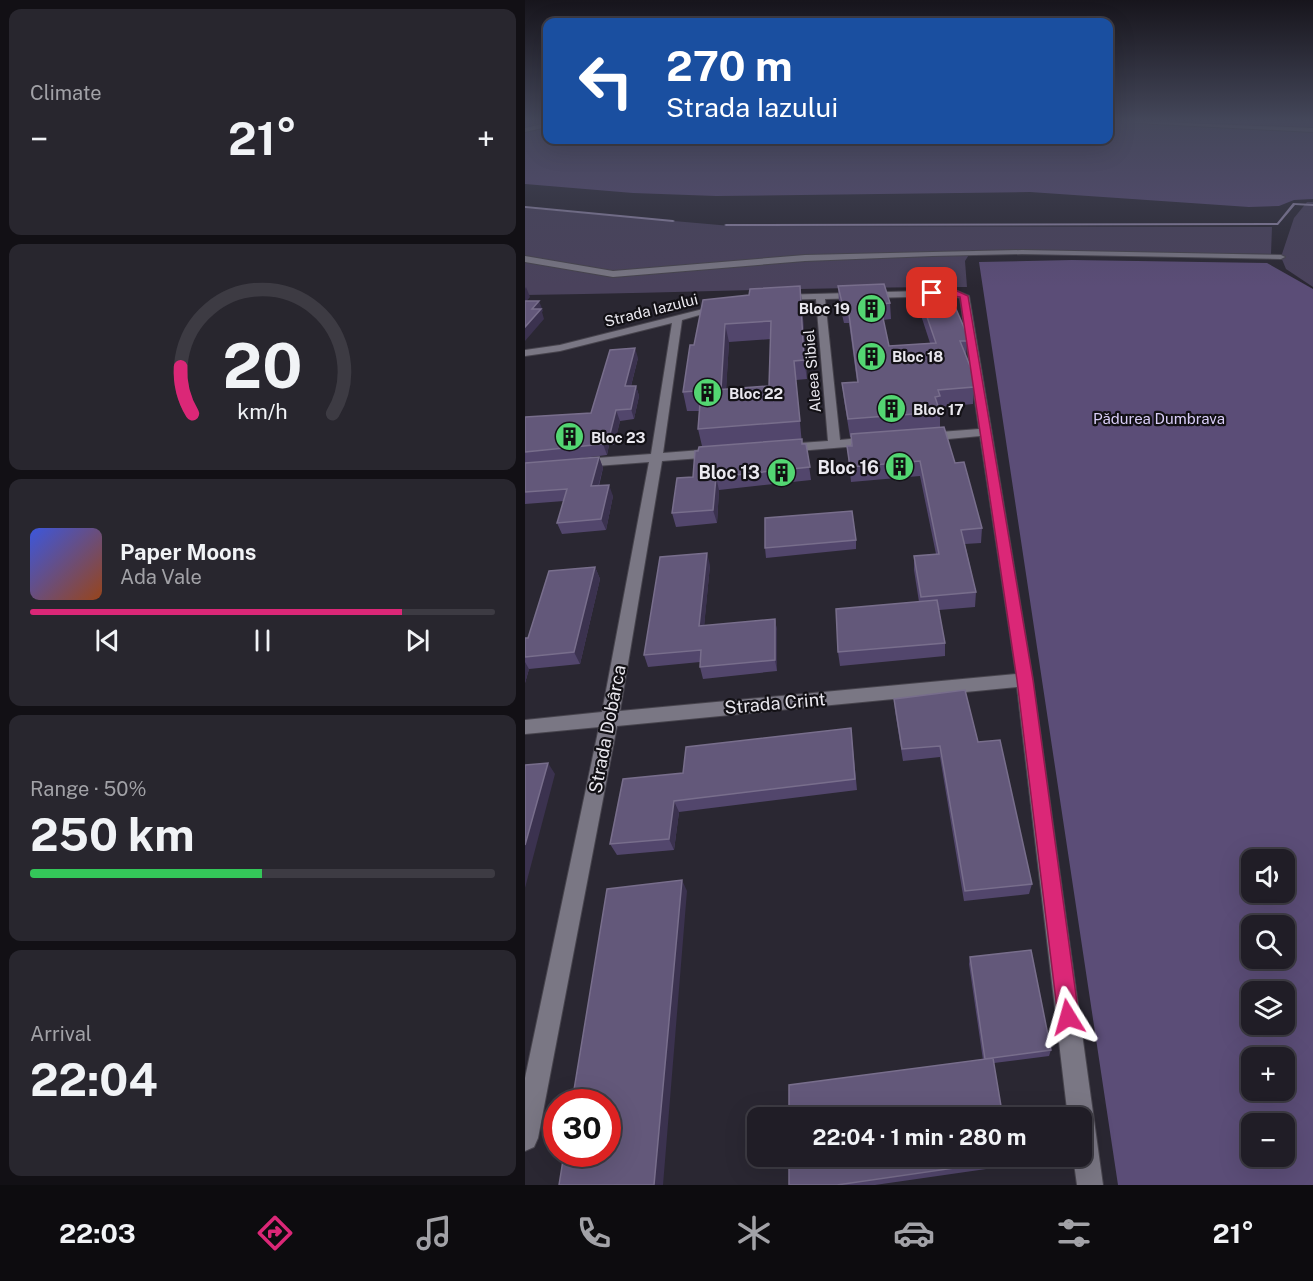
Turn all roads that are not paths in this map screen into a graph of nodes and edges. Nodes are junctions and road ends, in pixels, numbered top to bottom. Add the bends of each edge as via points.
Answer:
1 (1281, 257) dead end
2 (525, 259) edge
3 (820, 295) junction
4 (772, 297) edge
5 (734, 304) edge
6 (677, 319) junction
7 (525, 353) edge
8 (986, 432) junction
9 (915, 438) edge
10 (880, 440) edge
11 (834, 444) junction
12 (775, 448) edge
13 (728, 452) edge
14 (658, 457) junction
15 (569, 464) edge
16 (1025, 680) junction
17 (609, 719) junction
18 (525, 728) edge
19 (1080, 1107) edge
20 (525, 1138) edge
21 (1088, 1167) edge
22 (1090, 1185) edge

1 - 2 street via 955,253 805,258 624,274
3 - 4 street
3 - 8 street via 964,296
3 - 11 street, Aleea Sibiel
5 - 6 street, Strada Iazului
6 - 7 street, Strada Iazului
6 - 14 street, Strada Dobârca
8 - 9 street
8 - 16 street
10 - 11 street
11 - 12 street
13 - 14 street
14 - 15 street
14 - 17 street, Strada Dobârca
16 - 17 street, Strada Crint
16 - 19 street
17 - 18 street, Strada Crint
17 - 20 street, Strada Dobârca
21 - 22 street

